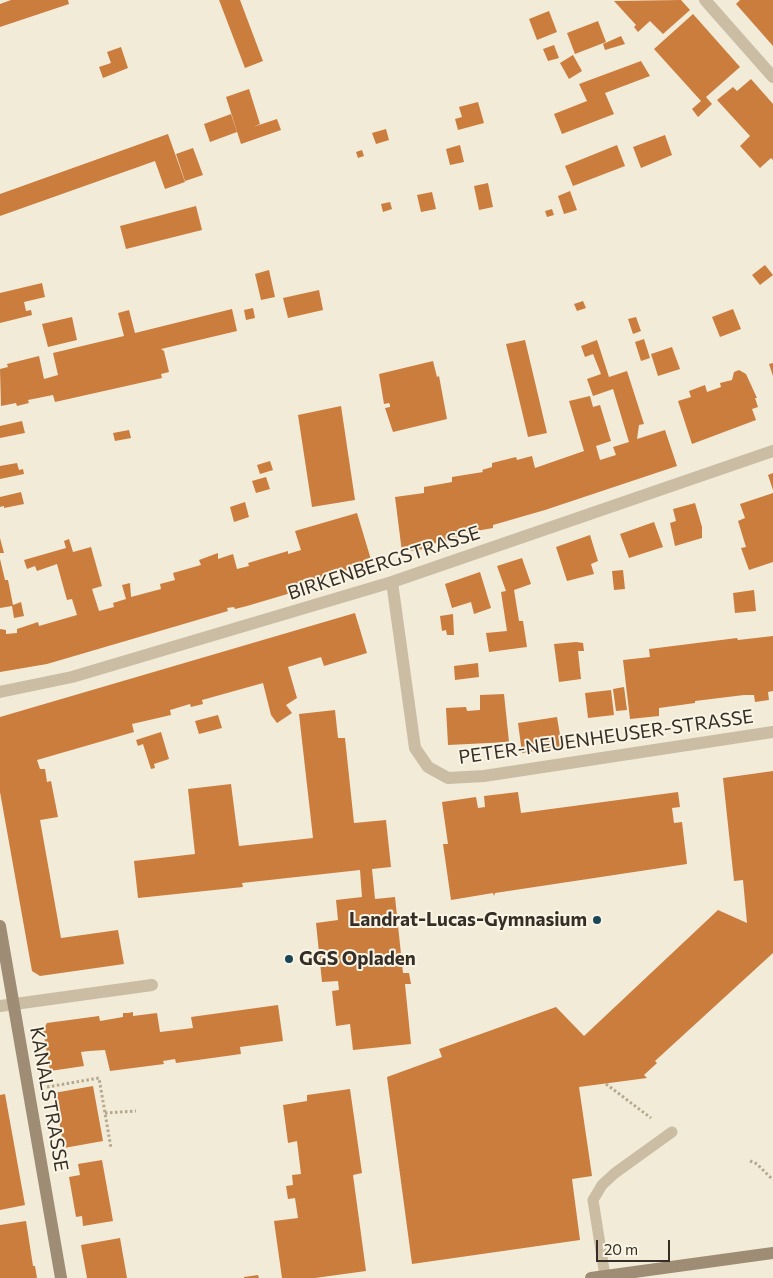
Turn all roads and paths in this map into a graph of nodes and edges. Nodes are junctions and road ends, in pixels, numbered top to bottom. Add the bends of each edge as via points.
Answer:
1 (705, 0) edge
2 (773, 77) edge
3 (773, 451) edge
4 (392, 582) junction
5 (0, 692) edge
6 (773, 732) edge
7 (0, 926) edge
8 (152, 986) dead end
9 (14, 1004) junction
10 (0, 1006) edge
11 (606, 1084) dead end
12 (29, 1091) junction
13 (136, 1111) dead end
14 (105, 1113) junction
15 (650, 1118) dead end
16 (672, 1132) dead end
17 (111, 1148) dead end
18 (750, 1161) dead end
19 (773, 1180) edge
20 (773, 1253) edge
21 (606, 1276) junction
22 (61, 1278) edge
23 (591, 1278) edge

1 - 2 street
3 - 4 street, BIRKENBERGSTRASSE
4 - 5 street, BIRKENBERGSTRASSE via 72,677
4 - 6 street, PETER-NEUENHEUSER-STRASSE via 415,748 428,767 448,778 484,776
7 - 9 street, KANALSTRASSE
8 - 9 street
9 - 10 street
9 - 12 street, KANALSTRASSE
11 - 15 path
12 - 14 path via 99,1078
12 - 22 street, KANALSTRASSE
13 - 14 path
14 - 17 path
16 - 21 lane via 615,1173 593,1200
18 - 19 path
20 - 21 street
21 - 23 street

